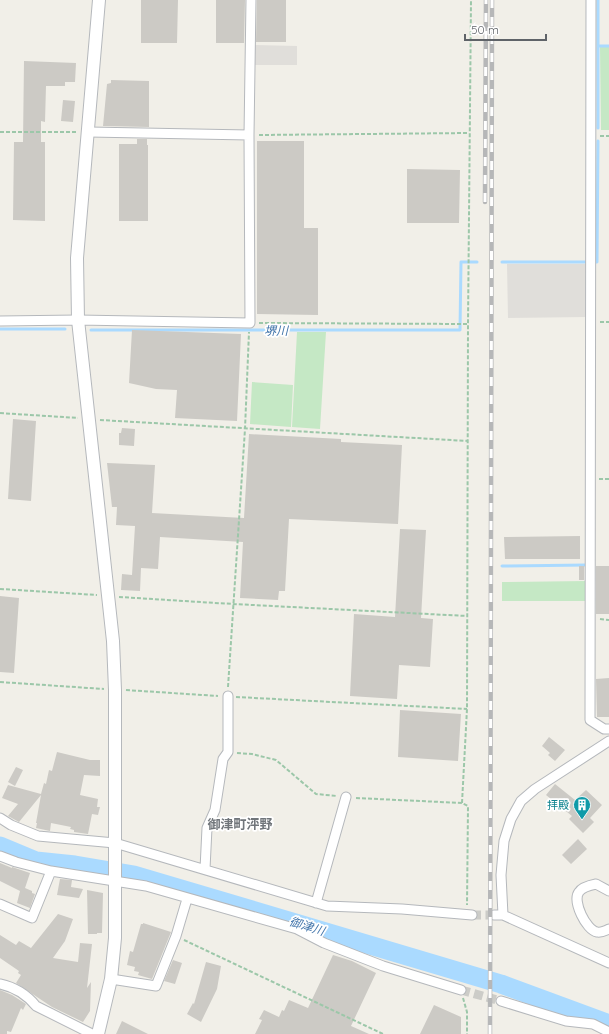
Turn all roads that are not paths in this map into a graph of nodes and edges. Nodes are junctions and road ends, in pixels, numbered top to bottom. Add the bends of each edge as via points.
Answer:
1 (99, 0) edge
2 (251, 0) edge
3 (591, 0) edge
4 (89, 132) junction
5 (249, 135) junction
6 (78, 320) junction
7 (0, 321) edge
8 (228, 696) road end
9 (609, 729) edge
10 (609, 741) edge
11 (346, 797) road end
12 (0, 818) edge
13 (115, 844) junction
14 (0, 856) edge
15 (205, 869) junction
16 (51, 871) junction
17 (116, 879) junction
18 (609, 891) edge
19 (187, 899) junction
20 (316, 903) junction
21 (0, 904) edge
22 (470, 914) tunnel mouth
23 (609, 929) edge
24 (609, 963) edge
25 (111, 979) junction
26 (0, 984) edge
27 (461, 990) tunnel mouth
28 (501, 1001) tunnel mouth
29 (609, 1032) edge
30 (92, 1034) edge
31 (98, 1034) edge

1 - 4 street
2 - 5 street
3 - 9 street via 590,720 604,729
4 - 5 street
4 - 6 street via 77,258
5 - 6 street via 249,327
6 - 7 street
6 - 13 street via 113,641
8 - 15 street via 228,752 222,759 215,810 207,828
10 - 24 street via 535,789 521,801 511,819 504,841 499,915
11 - 20 street
12 - 13 street via 38,836
13 - 15 street
13 - 17 street
14 - 16 street
15 - 20 street
16 - 17 street
16 - 21 street via 32,918
17 - 19 street
17 - 25 street
18 - 23 street via 596,884 578,892 577,899 583,920 593,930 601,932
19 - 25 street via 176,936 156,986
19 - 27 street via 297,930 376,963
20 - 22 street via 327,906
25 - 31 street
26 - 30 street via 11,987 36,1006
28 - 29 street via 566,1021 593,1024

